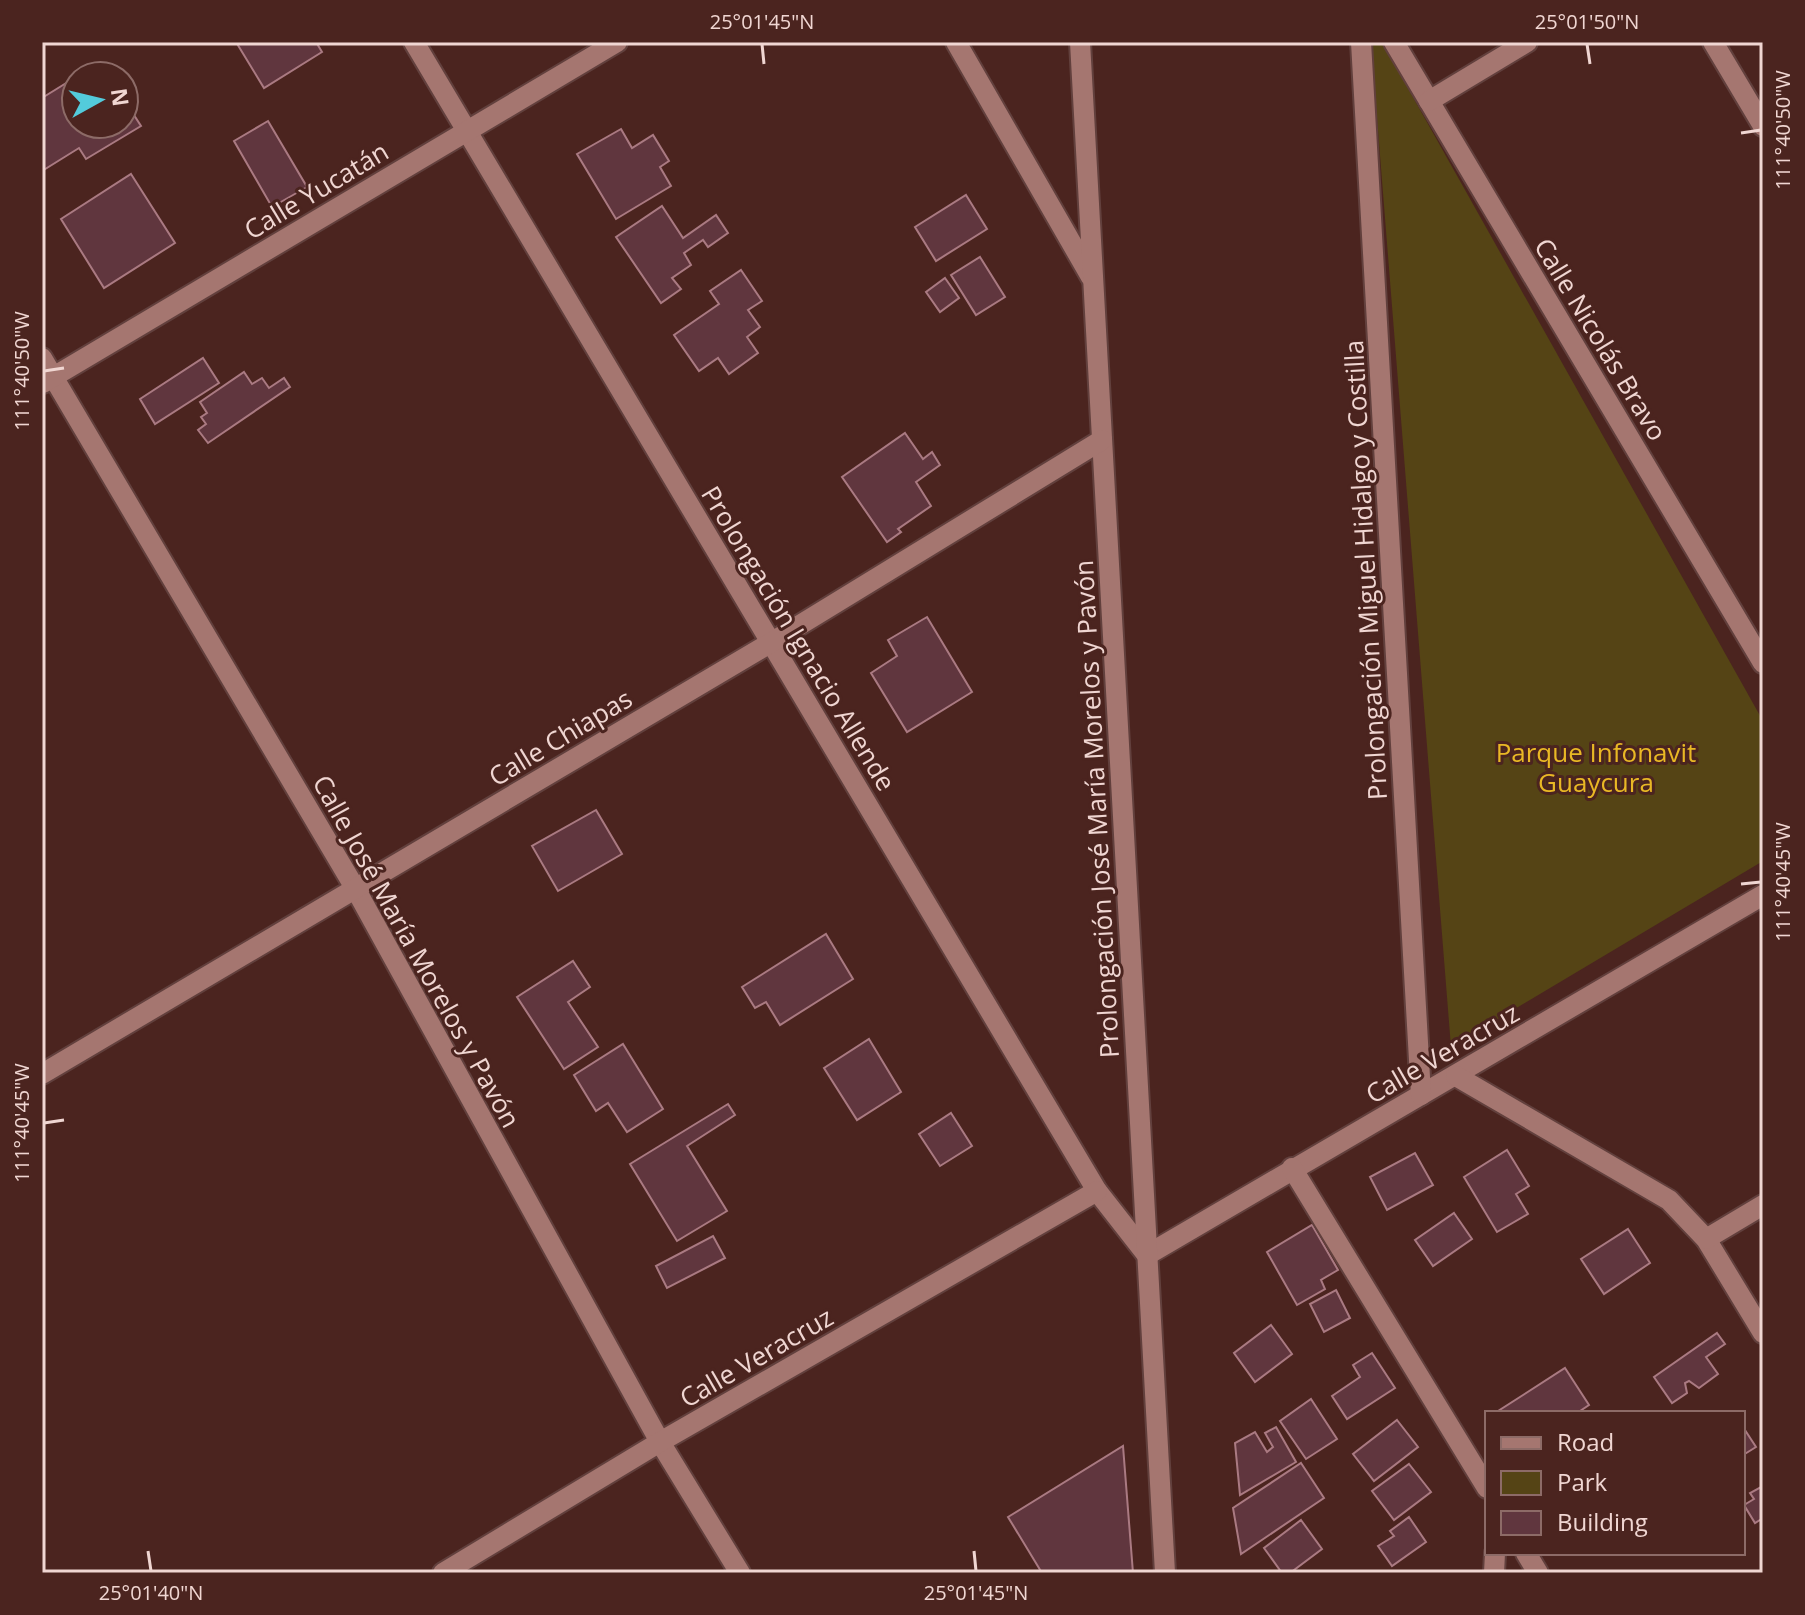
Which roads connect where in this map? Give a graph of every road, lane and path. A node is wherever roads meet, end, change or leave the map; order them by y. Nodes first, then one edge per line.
1 (414, 42) edge
2 (617, 42) edge
3 (956, 42) edge
4 (1080, 42) edge
5 (1361, 42) edge
6 (1394, 42) edge
7 (1527, 42) edge
8 (1713, 42) edge
9 (1429, 101) junction
10 (1763, 126) edge
11 (466, 132) junction
12 (1093, 280) junction
13 (42, 358) edge
14 (47, 380) edge
15 (1102, 440) junction
16 (772, 642) junction
17 (1763, 663) edge
18 (355, 888) junction
19 (1763, 895) edge
20 (42, 1074) edge
21 (1456, 1076) junction
22 (1421, 1095) junction
23 (1292, 1168) junction
24 (1097, 1191) junction
25 (1763, 1205) edge
26 (1706, 1239) junction
27 (1147, 1255) junction
28 (1763, 1333) edge
29 (660, 1442) junction
30 (1485, 1485) edge
31 (1527, 1555) edge
32 (443, 1573) edge
33 (740, 1573) edge
34 (1165, 1573) edge
35 (1538, 1573) edge

1 - 11 street, Prolongación Ignacio Allende
2 - 11 street, Calle Yucatán
3 - 12 street
4 - 12 street, Prolongación José María Morelos y Pavón
5 - 22 street, Prolongación Miguel Hidalgo y Costilla
6 - 9 street, Calle Nicolás Bravo
7 - 9 street
8 - 10 street
9 - 17 street, Calle Nicolás Bravo
11 - 14 street, Calle Yucatán
11 - 16 street, Prolongación Ignacio Allende
12 - 15 street, Prolongación José María Morelos y Pavón
13 - 14 street, Calle José María Morelos y Pavón
14 - 18 street, Calle José María Morelos y Pavón
15 - 16 street, Calle Chiapas
15 - 27 street, Prolongación José María Morelos y Pavón
16 - 18 street, Calle Chiapas
16 - 24 street, Prolongación Ignacio Allende
18 - 20 street, Calle Chiapas
18 - 29 street, Calle José María Morelos y Pavón
19 - 21 street, Calle Veracruz
21 - 22 street, Calle Veracruz
21 - 26 street
22 - 23 street, Calle Veracruz
23 - 27 street, Calle Veracruz
23 - 30 street
24 - 27 street, Prolongación Ignacio Allende
24 - 29 street, Calle Veracruz
25 - 26 street
26 - 28 street
27 - 34 street, Prolongación José María Morelos y Pavón
29 - 32 street, Calle Veracruz
29 - 33 street, Calle José María Morelos y Pavón
31 - 35 street

